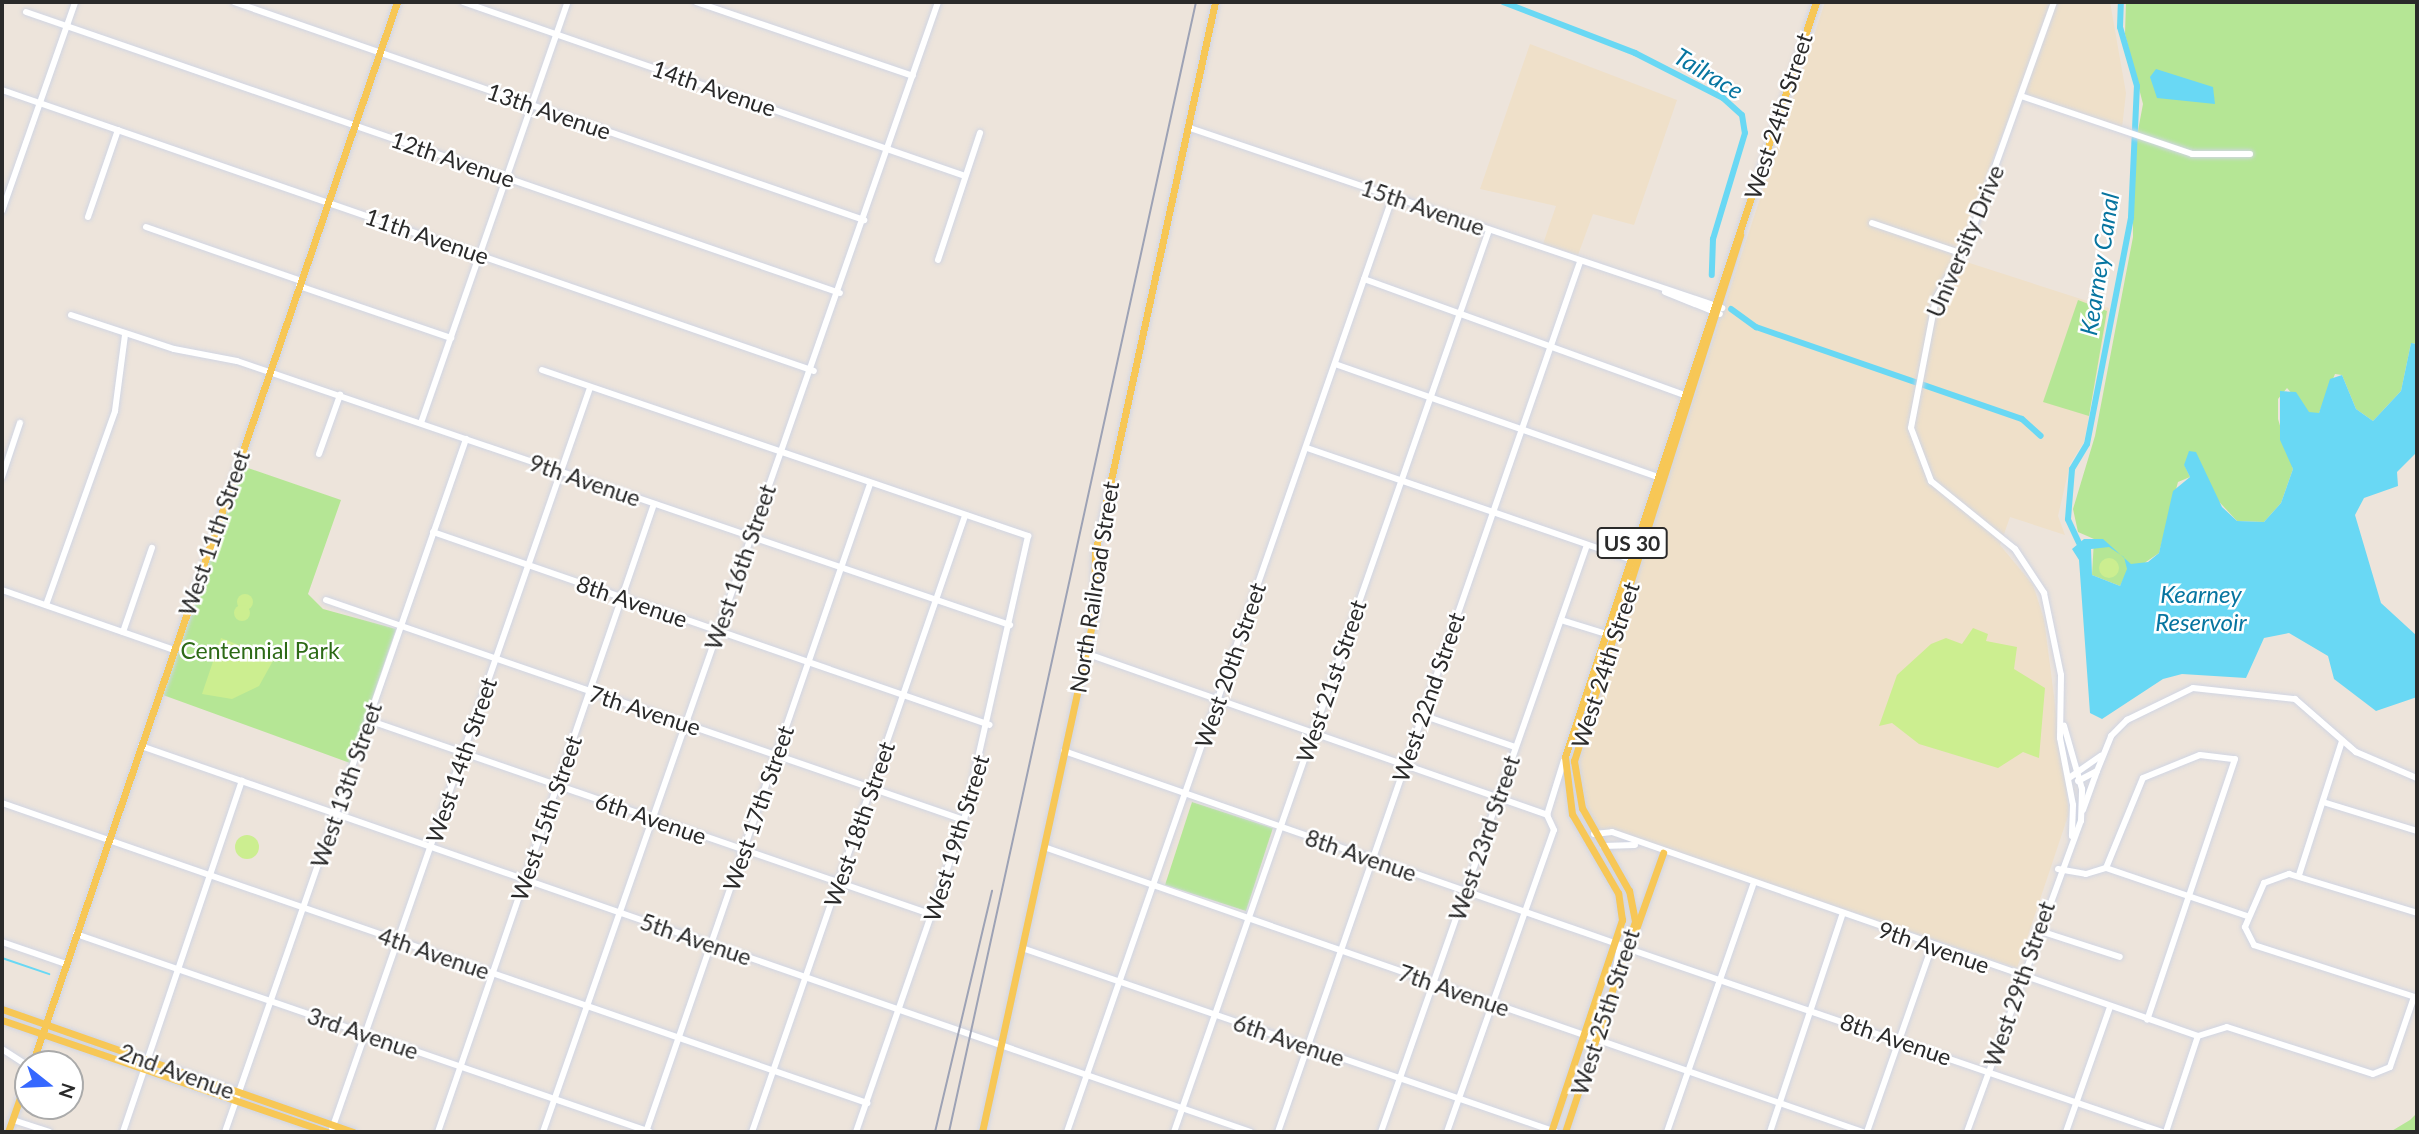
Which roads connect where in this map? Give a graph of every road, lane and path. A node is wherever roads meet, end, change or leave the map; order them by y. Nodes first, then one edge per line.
1 (75, 2) edge
2 (234, 2) edge
3 (397, 2) edge
4 (463, 2) edge
5 (568, 2) edge
6 (696, 2) edge
7 (935, 2) edge
8 (1215, 2) edge
9 (1816, 2) edge
10 (2054, 2) edge
11 (714, 5) edge
12 (26, 12) dead end
13 (67, 26) junction
14 (557, 34) junction
15 (380, 52) junction
16 (913, 76) junction
17 (2, 90) edge
18 (2021, 96) junction
19 (40, 103) junction
20 (532, 105) junction
21 (355, 125) junction
22 (1190, 128) junction
23 (118, 130) junction
24 (980, 133) dead end
25 (888, 149) junction
26 (2250, 154) dead end
27 (965, 176) junction
28 (507, 178) junction
29 (2, 180) edge
30 (11, 184) junction
31 (1393, 196) junction
32 (328, 202) junction
33 (2, 211) edge
34 (88, 217) dead end
35 (864, 220) junction
36 (1872, 223) dead end
37 (146, 227) dead end
38 (1489, 230) junction
39 (1741, 231) junction
40 (1959, 253) junction
41 (480, 255) junction
42 (937, 260) dead end
43 (1580, 262) junction
44 (1364, 279) junction
45 (300, 284) junction
46 (840, 293) junction
47 (1710, 307) junction
48 (1461, 311) junction
49 (1721, 311) junction
50 (71, 315) dead end
51 (125, 335) junction
52 (451, 338) junction
53 (1552, 345) junction
54 (1335, 364) junction
55 (542, 370) dead end
56 (814, 371) junction
57 (270, 372) junction
58 (590, 388) junction
59 (1683, 391) junction
60 (340, 394) junction
61 (1431, 397) junction
62 (1691, 400) junction
63 (20, 423) dead end
64 (421, 423) junction
65 (1523, 431) junction
66 (466, 439) junction
67 (1307, 448) junction
68 (780, 453) junction
69 (319, 454) dead end
70 (561, 471) junction
71 (1655, 475) junction
72 (2, 477) edge
73 (1665, 480) junction
74 (1401, 481) junction
75 (870, 484) junction
76 (654, 504) junction
77 (1493, 514) junction
78 (965, 516) junction
79 (433, 532) junction
80 (750, 538) junction
81 (1587, 545) junction
82 (152, 548) dead end
83 (1627, 559) junction
84 (1638, 562) junction
85 (528, 565) junction
86 (841, 569) junction
87 (2, 590) edge
88 (622, 597) junction
89 (326, 600) dead end
90 (936, 601) junction
91 (46, 606) junction
92 (1561, 620) junction
93 (1010, 625) junction
94 (401, 626) junction
95 (717, 631) junction
96 (123, 632) junction
97 (1603, 633) junction
98 (174, 650) junction
99 (1085, 653) junction
100 (496, 658) junction
101 (809, 662) junction
102 (590, 692) junction
103 (903, 695) junction
104 (1218, 699) junction
105 (1422, 715) junction
106 (368, 720) junction
107 (685, 723) junction
108 (990, 725) junction
109 (2063, 725) junction
110 (1314, 731) junction
111 (2342, 741) junction
112 (141, 746) junction
113 (1515, 747) junction
114 (1064, 751) junction
115 (463, 753) junction
116 (777, 754) junction
117 (2101, 756) junction
118 (1565, 757) junction
119 (1405, 763) junction
120 (2097, 771) junction
121 (2079, 778) junction
122 (2417, 778) edge
123 (242, 781) junction
124 (2069, 781) junction
125 (557, 785) junction
126 (871, 788) junction
127 (1185, 793) junction
128 (1498, 797) junction
129 (2323, 802) junction
130 (2, 803) edge
131 (2082, 812) junction
132 (336, 814) junction
133 (1547, 815) junction
134 (652, 818) junction
135 (964, 820) junction
136 (1281, 827) junction
137 (2417, 831) edge
138 (1594, 834) junction
139 (1584, 836) junction
140 (2072, 836) junction
141 (109, 840) junction
142 (1602, 846) junction
143 (1642, 846) junction
144 (430, 847) junction
145 (1044, 847) junction
146 (744, 850) junction
147 (1663, 853) junction
148 (1608, 855) joint
149 (1596, 856) joint
150 (1372, 859) junction
151 (2106, 868) junction
152 (2058, 869) junction
153 (210, 875) junction
154 (2299, 875) junction
155 (525, 880) junction
156 (838, 882) junction
157 (1153, 885) junction
158 (1753, 885) junction
159 (1465, 891) junction
160 (2189, 898) junction
161 (303, 908) junction
162 (619, 912) junction
163 (1525, 912) junction
164 (2417, 912) edge
165 (933, 915) junction
166 (1842, 915) junction
167 (2247, 916) junction
168 (1248, 918) junction
169 (2037, 930) junction
170 (76, 934) junction
171 (1632, 939) junction
172 (398, 940) junction
173 (2, 942) edge
174 (711, 944) junction
175 (1616, 944) junction
176 (1932, 946) junction
177 (1022, 947) junction
178 (1629, 949) junction
179 (1341, 950) junction
180 (2120, 957) dead end
181 (66, 964) junction
182 (178, 969) junction
183 (492, 973) junction
184 (806, 977) junction
185 (2021, 977) junction
186 (1720, 979) junction
187 (1120, 981) junction
188 (1433, 983) junction
189 (1616, 985) junction
190 (2416, 997) edge
191 (271, 1001) junction
192 (1492, 1003) junction
193 (587, 1006) junction
194 (2110, 1007) junction
195 (2, 1009) edge
196 (900, 1010) junction
197 (1810, 1011) junction
198 (1215, 1014) junction
199 (2, 1020) edge
200 (2147, 1020) junction
201 (46, 1024) junction
202 (42, 1034) junction
203 (365, 1034) junction
204 (1584, 1035) junction
205 (2198, 1036) junction
206 (679, 1038) junction
207 (1597, 1040) junction
208 (1899, 1040) junction
209 (1001, 1045) junction
210 (1308, 1046) junction
211 (36, 1050) edge
212 (147, 1060) junction
213 (460, 1067) junction
214 (144, 1069) junction
215 (774, 1071) junction
216 (1989, 1071) junction
217 (1689, 1073) junction
218 (1087, 1075) junction
219 (1400, 1078) junction
220 (237, 1097) junction
221 (554, 1099) junction
222 (1459, 1099) junction
223 (2076, 1102) junction
224 (867, 1103) junction
225 (1779, 1105) junction
226 (1182, 1108) junction
227 (14, 1117) edge
228 (13, 1120) junction
229 (330, 1130) edge
230 (8, 1132) edge
231 (49, 1132) edge
232 (123, 1132) edge
233 (225, 1132) edge
234 (353, 1132) edge
235 (438, 1132) edge
236 (542, 1132) edge
237 (648, 1132) edge
238 (752, 1132) edge
239 (856, 1132) edge
240 (982, 1132) edge
241 (1067, 1132) edge
242 (1174, 1132) edge
243 (1251, 1132) edge
244 (1278, 1132) edge
245 (1381, 1132) edge
246 (1447, 1132) edge
247 (1553, 1132) edge
248 (1565, 1132) edge
249 (1667, 1132) edge
250 (1770, 1132) edge
251 (1865, 1132) edge
252 (1967, 1132) edge
253 (2066, 1132) edge
254 (2164, 1132) edge

1 - 13 street
2 - 15 street, 13th Avenue
3 - 15 main road, West 11th Street
4 - 14 street, 14th Avenue
5 - 14 street
6 - 11 street
7 - 16 street, West 16th Street
8 - 22 main road, North Railroad Street
9 - 39 main road, West 24th Street / US 30
10 - 18 street, University Drive
11 - 16 street
12 - 13 street, 12th Avenue
13 - 19 street
13 - 21 street, 12th Avenue
14 - 20 street
14 - 25 street, 14th Avenue
15 - 20 street, 13th Avenue
15 - 21 main road, West 11th Street
16 - 25 street, West 16th Street
17 - 19 street, 11th Avenue
18 - 26 street
18 - 40 street, University Drive
19 - 23 street, 11th Avenue
19 - 30 street
20 - 28 street
20 - 35 street, 13th Avenue
21 - 28 street, 12th Avenue
21 - 32 main road, West 11th Street
22 - 31 street, 15th Avenue
22 - 99 main road, North Railroad Street
23 - 32 street, 11th Avenue
23 - 34 street
24 - 27 street
25 - 27 street, 14th Avenue
25 - 35 street, West 16th Street
27 - 42 street
28 - 41 street
28 - 46 street, 12th Avenue
29 - 30 street
30 - 33 street
31 - 38 street, 15th Avenue
31 - 44 street, West 20th Street
32 - 41 street, 11th Avenue
32 - 45 main road, West 11th Street
35 - 46 street, West 16th Street
36 - 40 street
37 - 45 street
38 - 43 street, 15th Avenue
38 - 48 street, West 21st Street
39 - 47 main road, West 24th Street / US 30
39 - 49 main road, West 24th Street / US 30
40 - 109 street, University Drive
41 - 52 street
41 - 56 street, 11th Avenue
43 - 47 street, 15th Avenue
43 - 53 street, West 22nd Street
44 - 48 street
44 - 54 street, West 20th Street
45 - 52 street
45 - 57 main road, West 11th Street
46 - 56 street, West 16th Street
47 - 49 street, 15th Avenue
47 - 59 main road, West 24th Street / US 30
48 - 53 street
48 - 61 street, West 21st Street
49 - 62 main road, West 24th Street / US 30
50 - 51 street, 9th Avenue
51 - 57 street, 9th Avenue
51 - 91 street
52 - 64 street
53 - 59 street
53 - 65 street, West 22nd Street
54 - 61 street
54 - 67 street, West 20th Street
55 - 58 street
56 - 68 street, West 16th Street
57 - 60 street, 9th Avenue
57 - 98 main road, West 11th Street
58 - 68 street
58 - 70 street, West 14th Street
59 - 62 street
59 - 71 main road, West 24th Street / US 30
60 - 64 street, 9th Avenue
60 - 69 street
61 - 65 street
61 - 74 street, West 21st Street
62 - 73 main road, West 24th Street / US 30
63 - 72 street
64 - 66 street, 9th Avenue
65 - 71 street
65 - 77 street, West 22nd Street
66 - 70 street, 9th Avenue
66 - 79 street, West 13th Street
67 - 74 street
67 - 104 street, West 20th Street
68 - 75 street
68 - 80 street, West 16th Street
70 - 76 street, 9th Avenue
70 - 85 street, West 14th Street
71 - 73 street
71 - 83 main road, West 24th Street / US 30
73 - 84 main road, West 24th Street / US 30
74 - 77 street
74 - 110 street, West 21st Street
75 - 78 street
75 - 86 street, West 17th Street
76 - 80 street, 9th Avenue
76 - 88 street, West 15th Street
77 - 81 street
77 - 105 street, West 22nd Street
78 - 90 street, West 18th Street
78 - 93 street, West 19th Street
79 - 85 street, 8th Avenue
79 - 94 street, West 13th Street
80 - 86 street, 9th Avenue
80 - 95 street, West 16th Street
81 - 83 street
81 - 92 street, West 23rd Street
82 - 96 street
83 - 84 street
83 - 97 main road, West 24th Street / US 30
84 - 138 main road, West 24th Street / US 30
85 - 88 street, 8th Avenue
85 - 100 street, West 14th Street
86 - 90 street, 9th Avenue
86 - 101 street, West 17th Street
87 - 91 street
88 - 95 street, 8th Avenue
88 - 102 street, West 15th Street
89 - 94 street, 7th Avenue
90 - 93 street, 9th Avenue
90 - 103 street, West 18th Street
91 - 96 street
92 - 97 street
92 - 113 street, West 23rd Street
93 - 108 street, West 19th Street
94 - 100 street, 7th Avenue
94 - 106 street, West 13th Street
95 - 101 street, 8th Avenue
95 - 107 street, West 16th Street
96 - 98 street
97 - 118 main road, West 24th Street / US 30
98 - 112 main road, West 11th Street
99 - 104 street
99 - 114 main road, North Railroad Street
100 - 102 street, 7th Avenue
100 - 115 street, West 14th Street
101 - 103 street, 8th Avenue
101 - 116 street, West 17th Street
102 - 107 street, 7th Avenue
102 - 125 street, West 15th Street
103 - 108 street, 8th Avenue
103 - 126 street, West 18th Street
104 - 110 street
104 - 127 street, West 20th Street
105 - 113 street
105 - 119 street, West 22nd Street
106 - 115 street, 6th Avenue
106 - 132 street, West 13th Street
107 - 116 street, 7th Avenue
107 - 134 street, West 16th Street
108 - 135 street, West 19th Street
109 - 121 street, University Drive
109 - 124 street, University Drive
110 - 119 street
110 - 136 street, West 21st Street
111 - 117 street
111 - 122 street
111 - 129 street
112 - 123 street, 5th Avenue
112 - 141 main road, West 11th Street
113 - 128 street, West 23rd Street
114 - 127 street, 8th Avenue
114 - 145 main road, North Railroad Street
115 - 125 street, 6th Avenue
115 - 144 street, West 14th Street
116 - 126 street, 7th Avenue
116 - 146 street, West 17th Street
117 - 120 street
117 - 121 street
118 - 133 street, West 24th Street
118 - 139 main road, West 24th Street / US 30
119 - 128 street
119 - 150 street, West 22nd Street
120 - 121 street
120 - 131 street
121 - 124 street
121 - 131 street, West 29th Street
123 - 132 street, 5th Avenue
123 - 153 street
124 - 140 street, West 29th Street
125 - 134 street, 6th Avenue
125 - 155 street, West 15th Street
126 - 135 street, 7th Avenue
126 - 156 street, West 18th Street
127 - 136 street, 8th Avenue
127 - 157 street, West 20th Street
128 - 133 street
128 - 159 street, West 23rd Street
129 - 137 street
129 - 154 street
130 - 141 street, 4th Avenue
131 - 140 street, West 29th Street
132 - 144 street, 5th Avenue
132 - 161 street, West 13th Street
133 - 163 street, West 24th Street
134 - 146 street, 6th Avenue
134 - 162 street, West 16th Street
135 - 165 street, West 19th Street
136 - 150 street, 8th Avenue
136 - 168 street, West 21st Street
138 - 142 main road, West 24th Street / US 30
138 - 143 street, 9th Avenue
139 - 142 main road
139 - 149 main road, West 24th Street / US 30
140 - 152 street, West 29th Street
141 - 153 street, 4th Avenue
141 - 170 main road, West 11th Street
142 - 143 street, 9th Avenue
142 - 148 main road, West 24th Street / US 30
143 - 147 street, 9th Avenue
144 - 155 street, 5th Avenue
144 - 172 street, West 14th Street
145 - 157 street, 7th Avenue
145 - 177 main road, North Railroad Street
146 - 156 street, 6th Avenue
146 - 174 street, West 17th Street
147 - 158 street, 9th Avenue
147 - 171 main road
148 - 171 main road, West 25th Street / US 30
149 - 175 main road, West 25th Street / US 30
150 - 159 street, 8th Avenue
150 - 179 street, West 22nd Street
151 - 152 street
151 - 160 street
151 - 160 street
152 - 169 street, West 29th Street
153 - 161 street, 4th Avenue
153 - 182 street
154 - 164 street
154 - 167 street
155 - 162 street, 5th Avenue
155 - 183 street, West 15th Street
156 - 165 street, 6th Avenue
156 - 184 street, West 18th Street
157 - 168 street, 7th Avenue
157 - 187 street, West 20th Street
158 - 166 street, 9th Avenue
158 - 186 street
159 - 163 street, 8th Avenue
159 - 188 street, West 23rd Street
160 - 167 street
160 - 200 street
161 - 172 street, 4th Avenue
161 - 191 street, West 13th Street
162 - 174 street, 5th Avenue
162 - 193 street, West 16th Street
163 - 175 street, 8th Avenue
163 - 192 street, West 24th Street
165 - 196 street, West 19th Street
166 - 176 street, 9th Avenue
166 - 197 street
167 - 190 street
168 - 179 street, 7th Avenue
168 - 198 street, West 21st Street
169 - 180 street
169 - 185 street, West 29th Street
170 - 181 main road, West 11th Street
170 - 182 street, 3rd Avenue
171 - 178 main road, West 25th Street / US 30
172 - 183 street, 4th Avenue
172 - 203 street, West 14th Street
173 - 181 street
174 - 184 street, 5th Avenue
174 - 206 street, West 17th Street
175 - 189 street
175 - 204 main road, West 25th Street / US 30
176 - 185 street, 9th Avenue
176 - 208 street
177 - 187 street, 6th Avenue
177 - 209 main road, North Railroad Street
178 - 186 street, 8th Avenue
178 - 189 main road, West 25th Street / US 30
179 - 188 street, 7th Avenue
179 - 210 street, West 22nd Street
181 - 201 main road, West 11th Street
182 - 191 street, 3rd Avenue
182 - 212 street
183 - 193 street, 4th Avenue
183 - 213 street, West 15th Street
184 - 196 street, 5th Avenue
184 - 215 street, West 18th Street
185 - 194 street, 9th Avenue
185 - 216 street, West 29th Street
186 - 197 street, 8th Avenue
186 - 217 street
187 - 198 street, 6th Avenue
187 - 218 street, West 20th Street
188 - 192 street, 7th Avenue
188 - 219 street, West 23rd Street
189 - 207 main road, West 25th Street / US 30
190 - 205 street
191 - 203 street, 3rd Avenue
191 - 220 street, West 13th Street
192 - 204 street, 7th Avenue
192 - 222 street, West 24th Street
193 - 206 street, 4th Avenue
193 - 221 street, West 16th Street
194 - 200 street, 9th Avenue
194 - 223 street
195 - 201 main road, 2nd Avenue
196 - 209 street, 5th Avenue
196 - 224 street, West 19th Street
197 - 208 street, 8th Avenue
197 - 225 street
198 - 210 street, 6th Avenue
198 - 226 street, West 21st Street
199 - 202 main road, 2nd Avenue
200 - 205 street, 9th Avenue
201 - 202 main road, West 11th Street
201 - 212 main road, 2nd Avenue
202 - 211 main road, West 11th Street
202 - 214 main road, 2nd Avenue
203 - 213 street, 3rd Avenue
203 - 229 street, West 14th Street
204 - 207 street, 7th Avenue
204 - 247 main road, West 25th Street / US 30
205 - 254 street
206 - 215 street, 4th Avenue
206 - 237 street, West 17th Street
207 - 217 street, 7th Avenue
207 - 248 main road, West 25th Street / US 30
208 - 216 street, 8th Avenue
208 - 251 street
209 - 218 street, 5th Avenue
209 - 240 main road, North Railroad Street
210 - 219 street, 6th Avenue
210 - 244 street, West 22nd Street
212 - 214 street
212 - 220 main road, 2nd Avenue
213 - 221 street, 3rd Avenue
213 - 235 street, West 15th Street
214 - 220 main road, 2nd Avenue
214 - 232 street
215 - 224 street, 4th Avenue
215 - 238 street, West 18th Street
216 - 223 street, 8th Avenue
216 - 252 street, West 29th Street
217 - 225 street, 7th Avenue
217 - 249 street
218 - 226 street, 5th Avenue
218 - 241 street, West 20th Street
219 - 222 street, 6th Avenue
219 - 245 street, West 23rd Street
220 - 229 main road, 2nd Avenue
220 - 233 street, West 13th Street
221 - 236 street, West 16th Street
221 - 237 street, 3rd Avenue
222 - 246 street, West 24th Street
222 - 247 street, 6th Avenue
223 - 253 street
223 - 254 street, 8th Avenue
224 - 239 street, West 19th Street
225 - 250 street
225 - 251 street, 7th Avenue
226 - 242 street, West 21st Street
226 - 243 street, 5th Avenue
227 - 228 main road
228 - 230 main road
228 - 231 street
229 - 234 main road, 2nd Avenue

